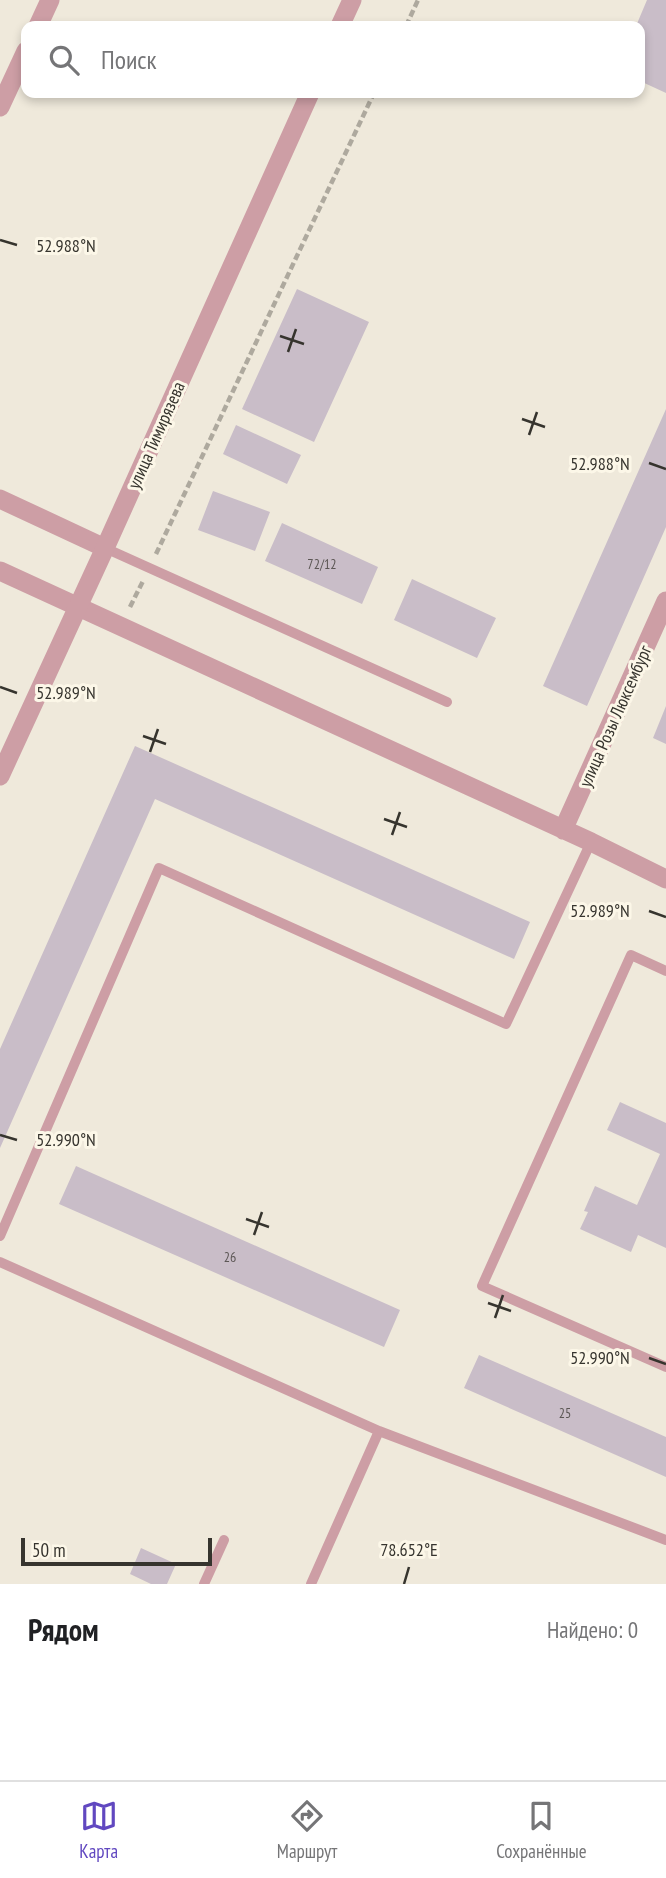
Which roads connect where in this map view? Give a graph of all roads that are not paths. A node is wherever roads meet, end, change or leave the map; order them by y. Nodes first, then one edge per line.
1 (50, 0) edge
2 (352, 0) edge
3 (40, 21) edge
4 (342, 21) edge
5 (21, 62) edge
6 (308, 98) edge
7 (0, 107) edge
8 (0, 499) edge
9 (105, 548) junction
10 (0, 571) edge
11 (666, 601) edge
12 (78, 607) junction
13 (447, 702) dead end
14 (0, 776) edge
15 (563, 830) junction
16 (591, 842) junction
17 (666, 879) edge
18 (666, 971) edge
19 (0, 1236) edge
20 (0, 1262) edge
21 (666, 1367) edge
22 (379, 1431) junction
23 (223, 1540) dead end
24 (666, 1541) edge
25 (204, 1584) edge
26 (311, 1584) edge

1 - 3 street
2 - 4 street
5 - 7 street
6 - 9 street, улица Тимирязева
8 - 9 street
9 - 12 street, улица Тимирязева
9 - 13 lane
10 - 12 street
11 - 15 street, улица Розы Люксембург
12 - 14 street, улица Тимирязева
12 - 15 street
15 - 16 street
16 - 17 street
16 - 19 lane
18 - 21 lane
20 - 22 lane
22 - 24 lane
22 - 26 lane
23 - 25 lane

